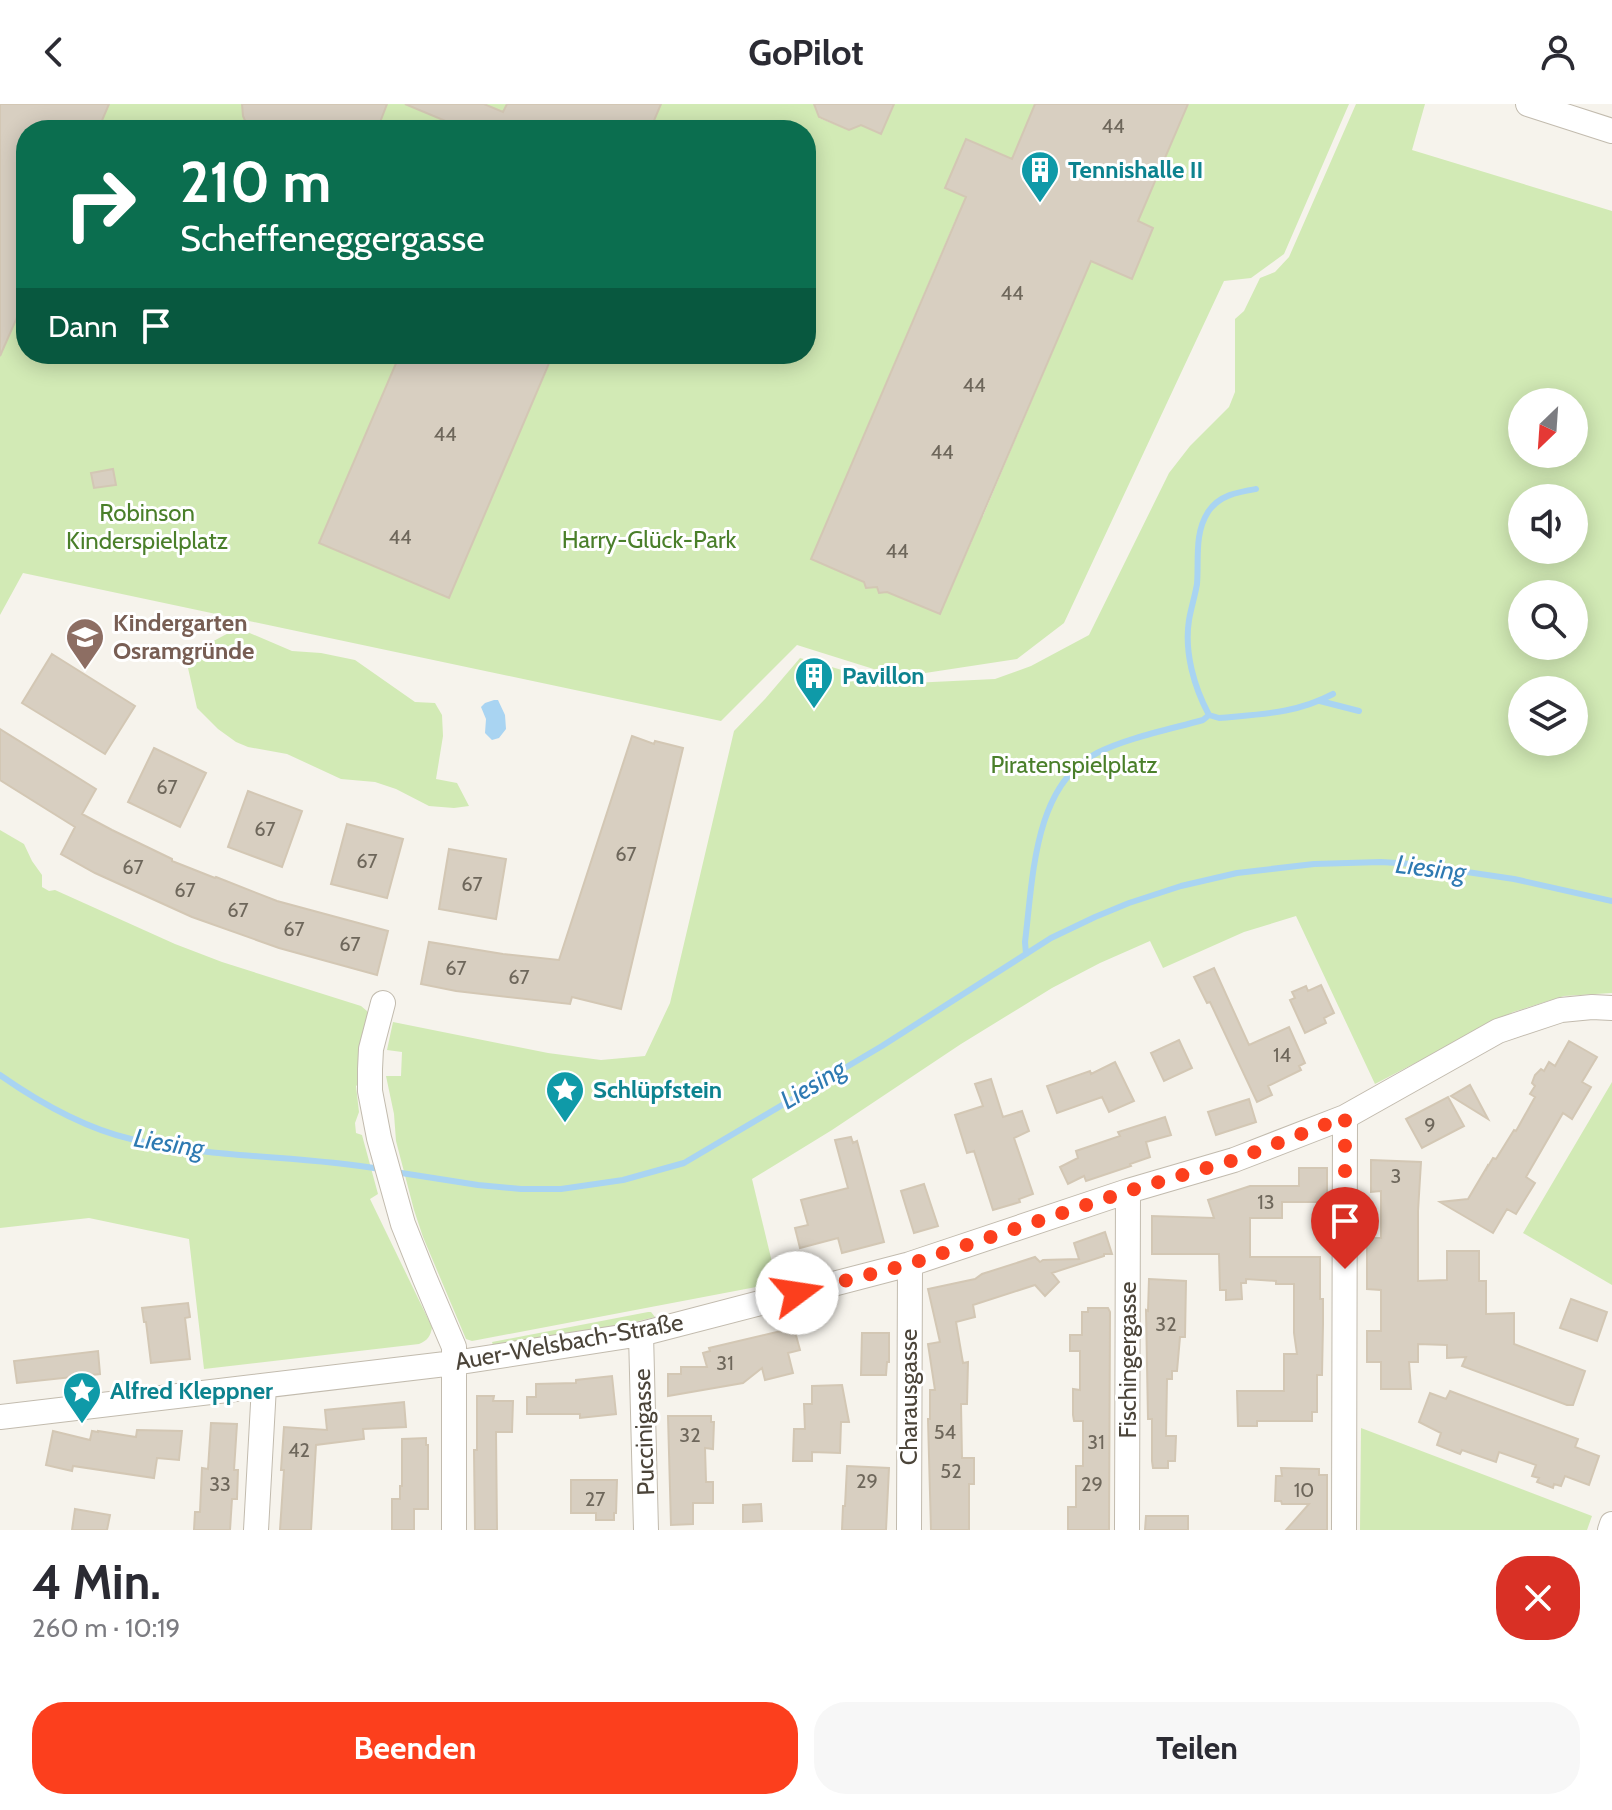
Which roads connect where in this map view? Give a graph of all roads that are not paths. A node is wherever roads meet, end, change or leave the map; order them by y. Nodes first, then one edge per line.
1 (1528, 104) edge
2 (1612, 131) edge
3 (383, 1003) dead end
4 (1612, 1008) edge
5 (1345, 1117) junction
6 (1128, 1191) junction
7 (910, 1264) junction
8 (641, 1334) junction
9 (454, 1363) junction
10 (264, 1386) junction
11 (0, 1417) edge
12 (1612, 1524) edge
13 (256, 1530) edge
14 (454, 1530) edge
15 (646, 1530) edge
16 (909, 1530) edge
17 (1127, 1530) edge
18 (1344, 1530) edge
19 (1610, 1530) edge

1 - 2 street
3 - 9 street
4 - 5 street, Auer-Welsbach-Straße
5 - 6 street, Auer-Welsbach-Straße
5 - 18 street
6 - 7 street, Auer-Welsbach-Straße
6 - 17 street, Fischingergasse
7 - 8 street, Auer-Welsbach-Straße
7 - 16 street, Charausgasse
8 - 9 street, Auer-Welsbach-Straße
8 - 15 street, Puccinigasse
9 - 10 street, Auer-Welsbach-Straße
9 - 14 street
10 - 11 street, Auer-Welsbach-Straße
10 - 13 street
12 - 19 street

